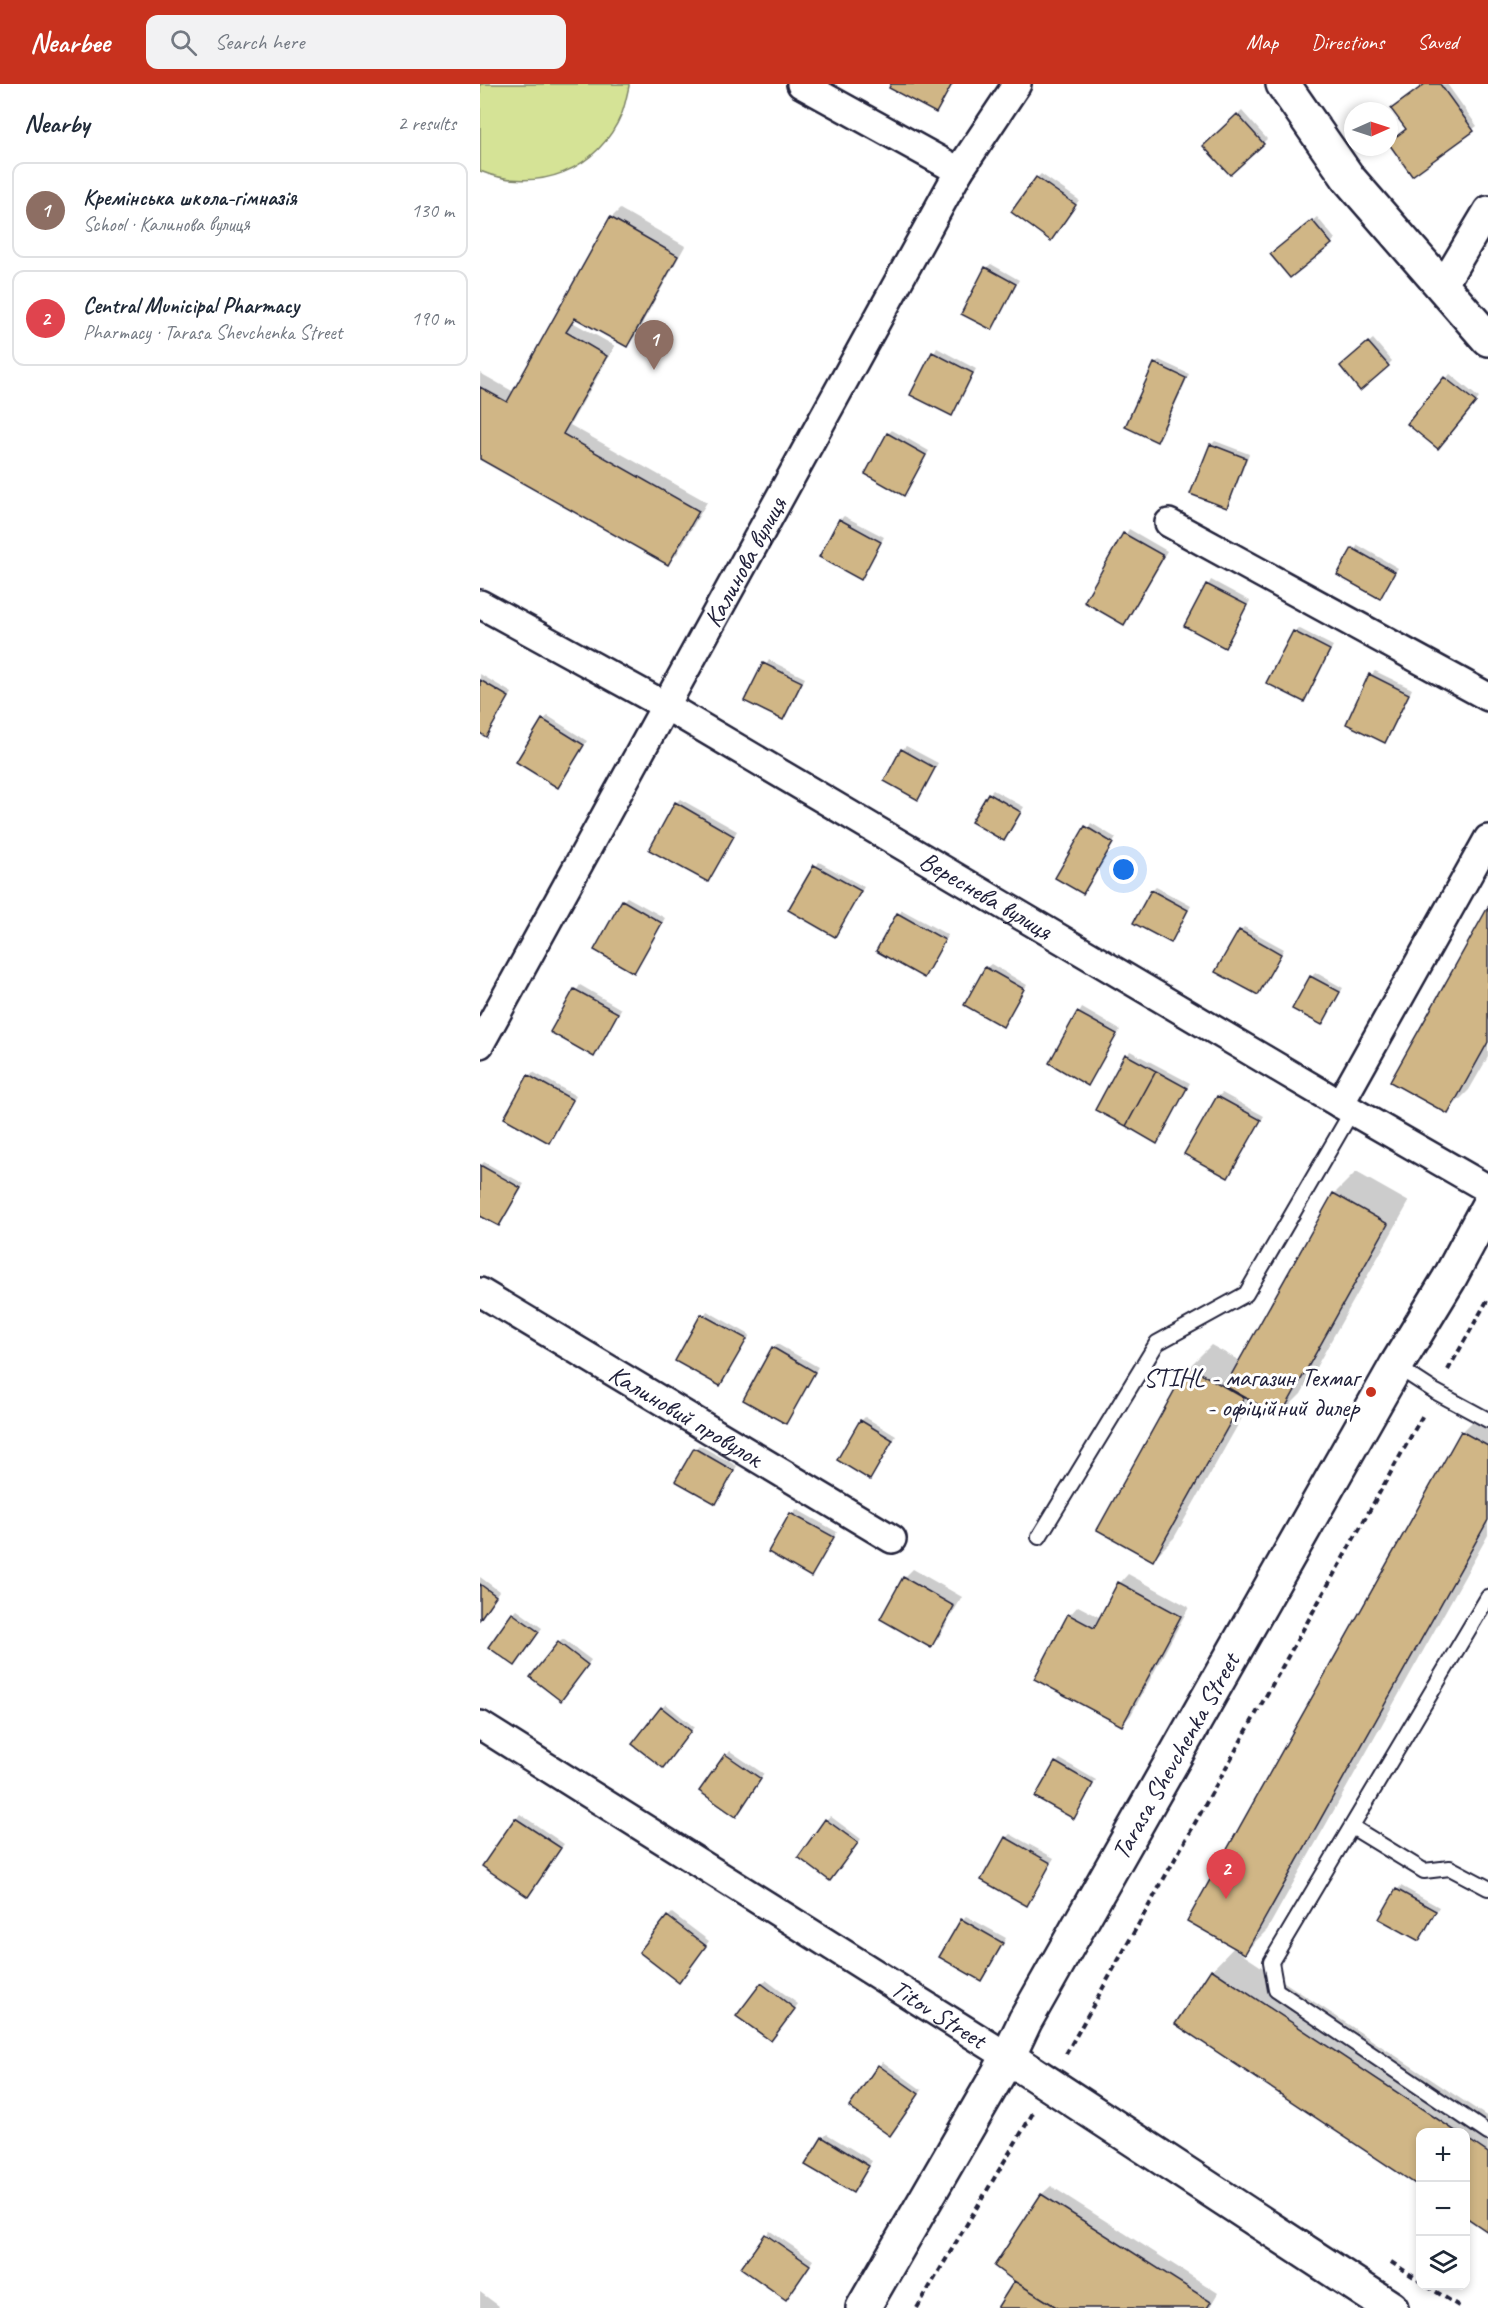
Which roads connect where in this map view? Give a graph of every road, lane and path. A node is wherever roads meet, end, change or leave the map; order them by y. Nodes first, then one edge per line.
1 (801, 84) edge
2 (1017, 84) edge
3 (1283, 84) edge
4 (959, 171) junction
5 (1488, 210) edge
6 (1442, 287) junction
7 (1488, 339) edge
8 (1169, 523) dead end
9 (480, 604) edge
10 (1488, 697) edge
11 (666, 706) junction
12 (1488, 839) edge
13 (480, 1044) edge
14 (1346, 1108) junction
15 (1488, 1189) edge
16 (1488, 1206) edge
17 (480, 1292) edge
18 (1488, 1299) edge
19 (1396, 1366) junction
20 (1436, 1392) junction
21 (1488, 1420) edge
22 (1039, 1538) dead end
23 (892, 1539) dead end
24 (1488, 1597) edge
25 (480, 1725) edge
26 (1352, 1827) junction
27 (1488, 1888) edge
28 (1008, 2057) junction
29 (1050, 2084) junction
30 (1488, 2133) edge
31 (1433, 2290) edge
32 (863, 2308) edge
33 (917, 2308) edge
34 (1391, 2308) edge
35 (1462, 2308) edge

1 - 4 street
2 - 4 street, Калинова вулиця
3 - 6 street
4 - 11 street, Калинова вулиця
5 - 6 street
6 - 7 street
8 - 10 street
9 - 11 street, Вереснева вулиця
11 - 13 street, Калинова вулиця
11 - 14 street, Вереснева вулиця
12 - 14 street
14 - 15 street, Вереснева вулиця
14 - 22 lane
16 - 19 street, Tarasa Shevchenka Street
17 - 23 street, Калиновий провулок
18 - 20 path
19 - 20 lane
19 - 28 street, Tarasa Shevchenka Street
20 - 21 lane
20 - 29 path
24 - 26 lane
25 - 28 street, Titov Street
26 - 27 lane
26 - 30 lane
28 - 29 street, Titov Street
28 - 32 street, Tarasa Shevchenka Street
29 - 33 path
29 - 34 street, Titov Street
31 - 35 path

